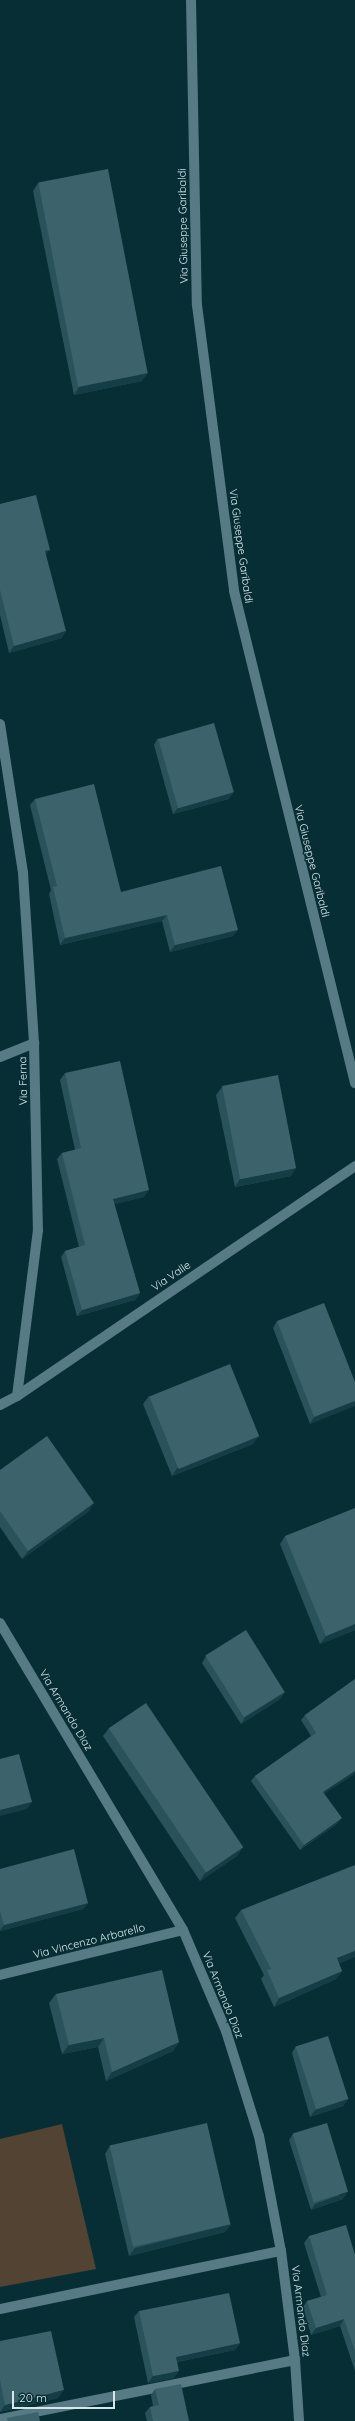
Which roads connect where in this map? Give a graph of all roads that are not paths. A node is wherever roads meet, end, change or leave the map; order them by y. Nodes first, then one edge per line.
1 (191, 0) edge
2 (0, 724) edge
3 (4, 768) edge
4 (34, 1043) junction
5 (0, 1057) edge
6 (355, 1083) edge
7 (355, 1166) edge
8 (17, 1396) junction
9 (0, 1405) edge
10 (0, 1623) edge
11 (183, 1930) junction
12 (0, 1975) edge
13 (281, 2251) junction
14 (0, 2309) edge
15 (295, 2360) junction
16 (0, 2419) edge
17 (299, 2421) edge

1 - 6 street, Via Giuseppe Garibaldi
2 - 3 street, Via Ferna
3 - 4 street, Via Ferna
4 - 5 street
4 - 8 street, Via Ferna
7 - 8 street, Via Valle
8 - 9 street, Via Valle
10 - 11 street, Via Armando Diaz
11 - 12 street, Via Vincenzo Arbarello
11 - 13 street, Via Armando Diaz
13 - 14 street
13 - 15 street, Via Armando Diaz
15 - 16 street
15 - 17 street, Via Armando Diaz

